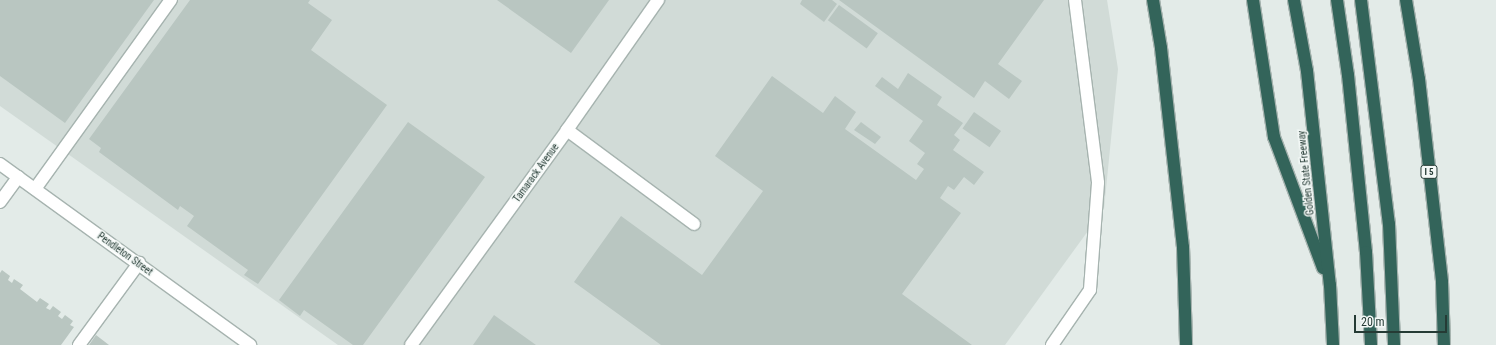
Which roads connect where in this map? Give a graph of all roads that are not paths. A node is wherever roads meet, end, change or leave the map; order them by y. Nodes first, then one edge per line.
1 (171, 0) edge
2 (658, 0) edge
3 (1075, 0) edge
4 (1153, 0) edge
5 (1253, 0) edge
6 (1294, 0) edge
7 (1337, 0) edge
8 (1361, 0) edge
9 (1406, 0) edge
10 (567, 130) junction
11 (0, 164) edge
12 (18, 177) junction
13 (35, 189) junction
14 (0, 202) edge
15 (694, 224) dead end
16 (139, 263) junction
17 (1330, 285) junction
18 (78, 345) edge
19 (250, 345) edge
20 (411, 345) edge
21 (1052, 345) edge
22 (1186, 345) edge
23 (1333, 345) edge
24 (1371, 345) edge
25 (1394, 345) edge
26 (1444, 345) edge

1 - 13 street
2 - 10 street, Tamarack Avenue
3 - 21 street
4 - 22 highway
5 - 17 highway
6 - 17 highway, Golden State Freeway
7 - 24 highway
8 - 25 highway
9 - 26 highway, I 5
10 - 15 street
10 - 20 street, Tamarack Avenue
11 - 12 street, Pendleton Street
12 - 13 street, Pendleton Street
12 - 14 street
13 - 16 street, Pendleton Street
16 - 18 street
16 - 19 street, Pendleton Street
17 - 23 highway, Golden State Freeway

